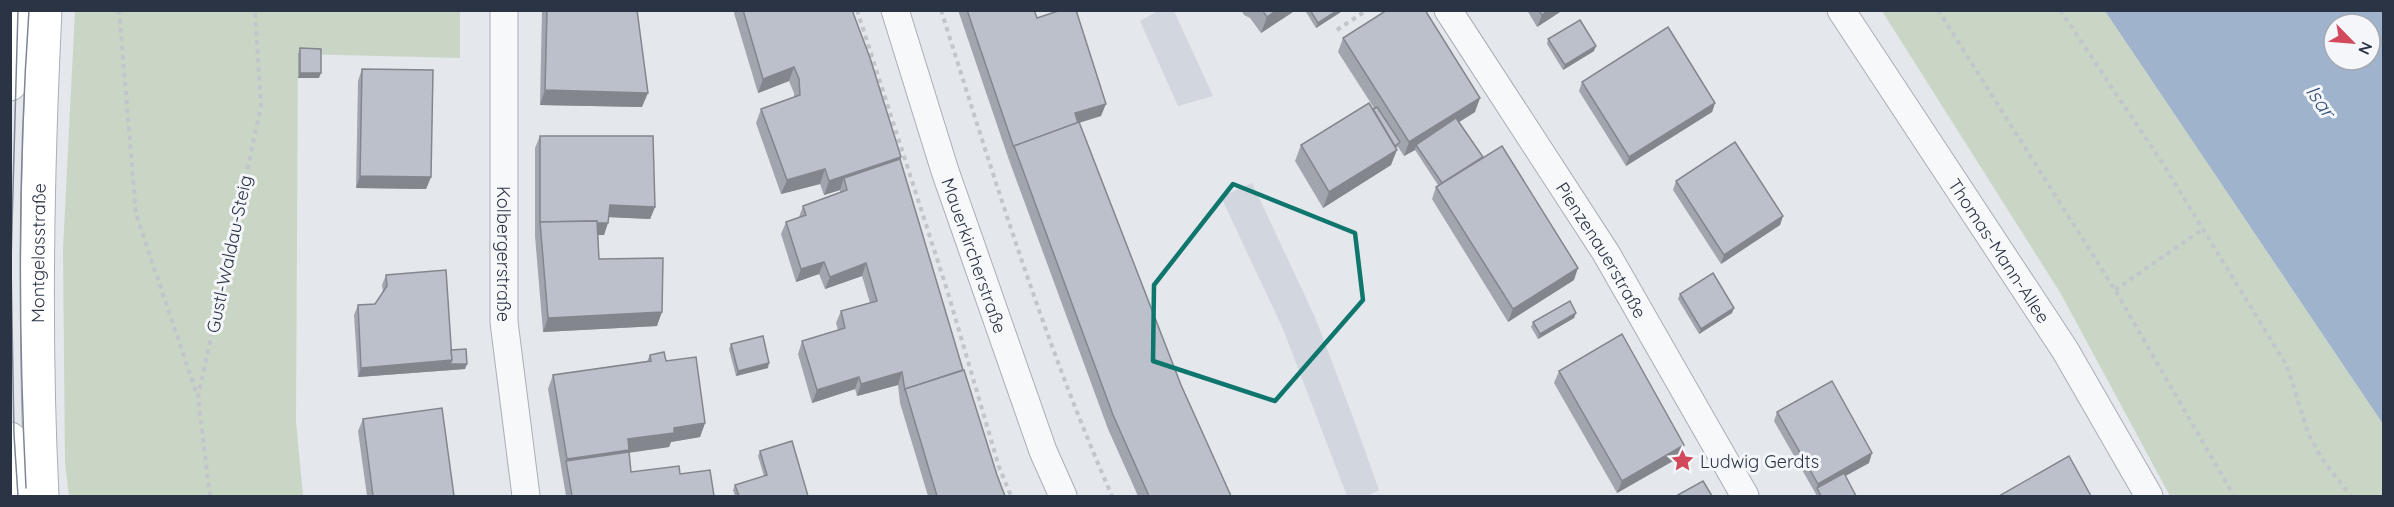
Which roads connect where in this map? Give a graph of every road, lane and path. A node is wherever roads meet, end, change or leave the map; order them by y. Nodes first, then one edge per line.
1 (14, 10) edge
2 (45, 10) edge
3 (119, 10) edge
4 (255, 10) edge
5 (504, 10) edge
6 (857, 10) edge
7 (895, 10) edge
8 (941, 10) edge
9 (1367, 10) edge
10 (1448, 10) edge
11 (1841, 10) edge
12 (1938, 10) edge
13 (2060, 10) edge
14 (1337, 30) dead end
15 (10, 84) edge
16 (2203, 229) junction
17 (2115, 290) junction
18 (198, 397) junction
19 (10, 439) edge
20 (13, 496) edge
21 (42, 496) edge
22 (210, 496) edge
23 (526, 496) edge
24 (1011, 496) edge
25 (1063, 496) edge
26 (1112, 496) edge
27 (1745, 496) edge
28 (2149, 496) edge
29 (2234, 496) edge
30 (2351, 496) edge

1 - 15 main road
2 - 21 main road, Montgelasstraße
3 - 18 path
4 - 18 path, Gustl-Waldau-Steig
5 - 23 street, Kolbergerstraße
6 - 24 path
7 - 25 street, Mauerkircherstraße
8 - 26 path
9 - 14 path
10 - 27 street, Pienzenauerstraße
11 - 28 street, Thomas-Mann-Allee
12 - 17 path
13 - 16 path
16 - 17 path
16 - 30 path
17 - 29 path
18 - 22 path, Gustl-Waldau-Steig
19 - 20 main road

